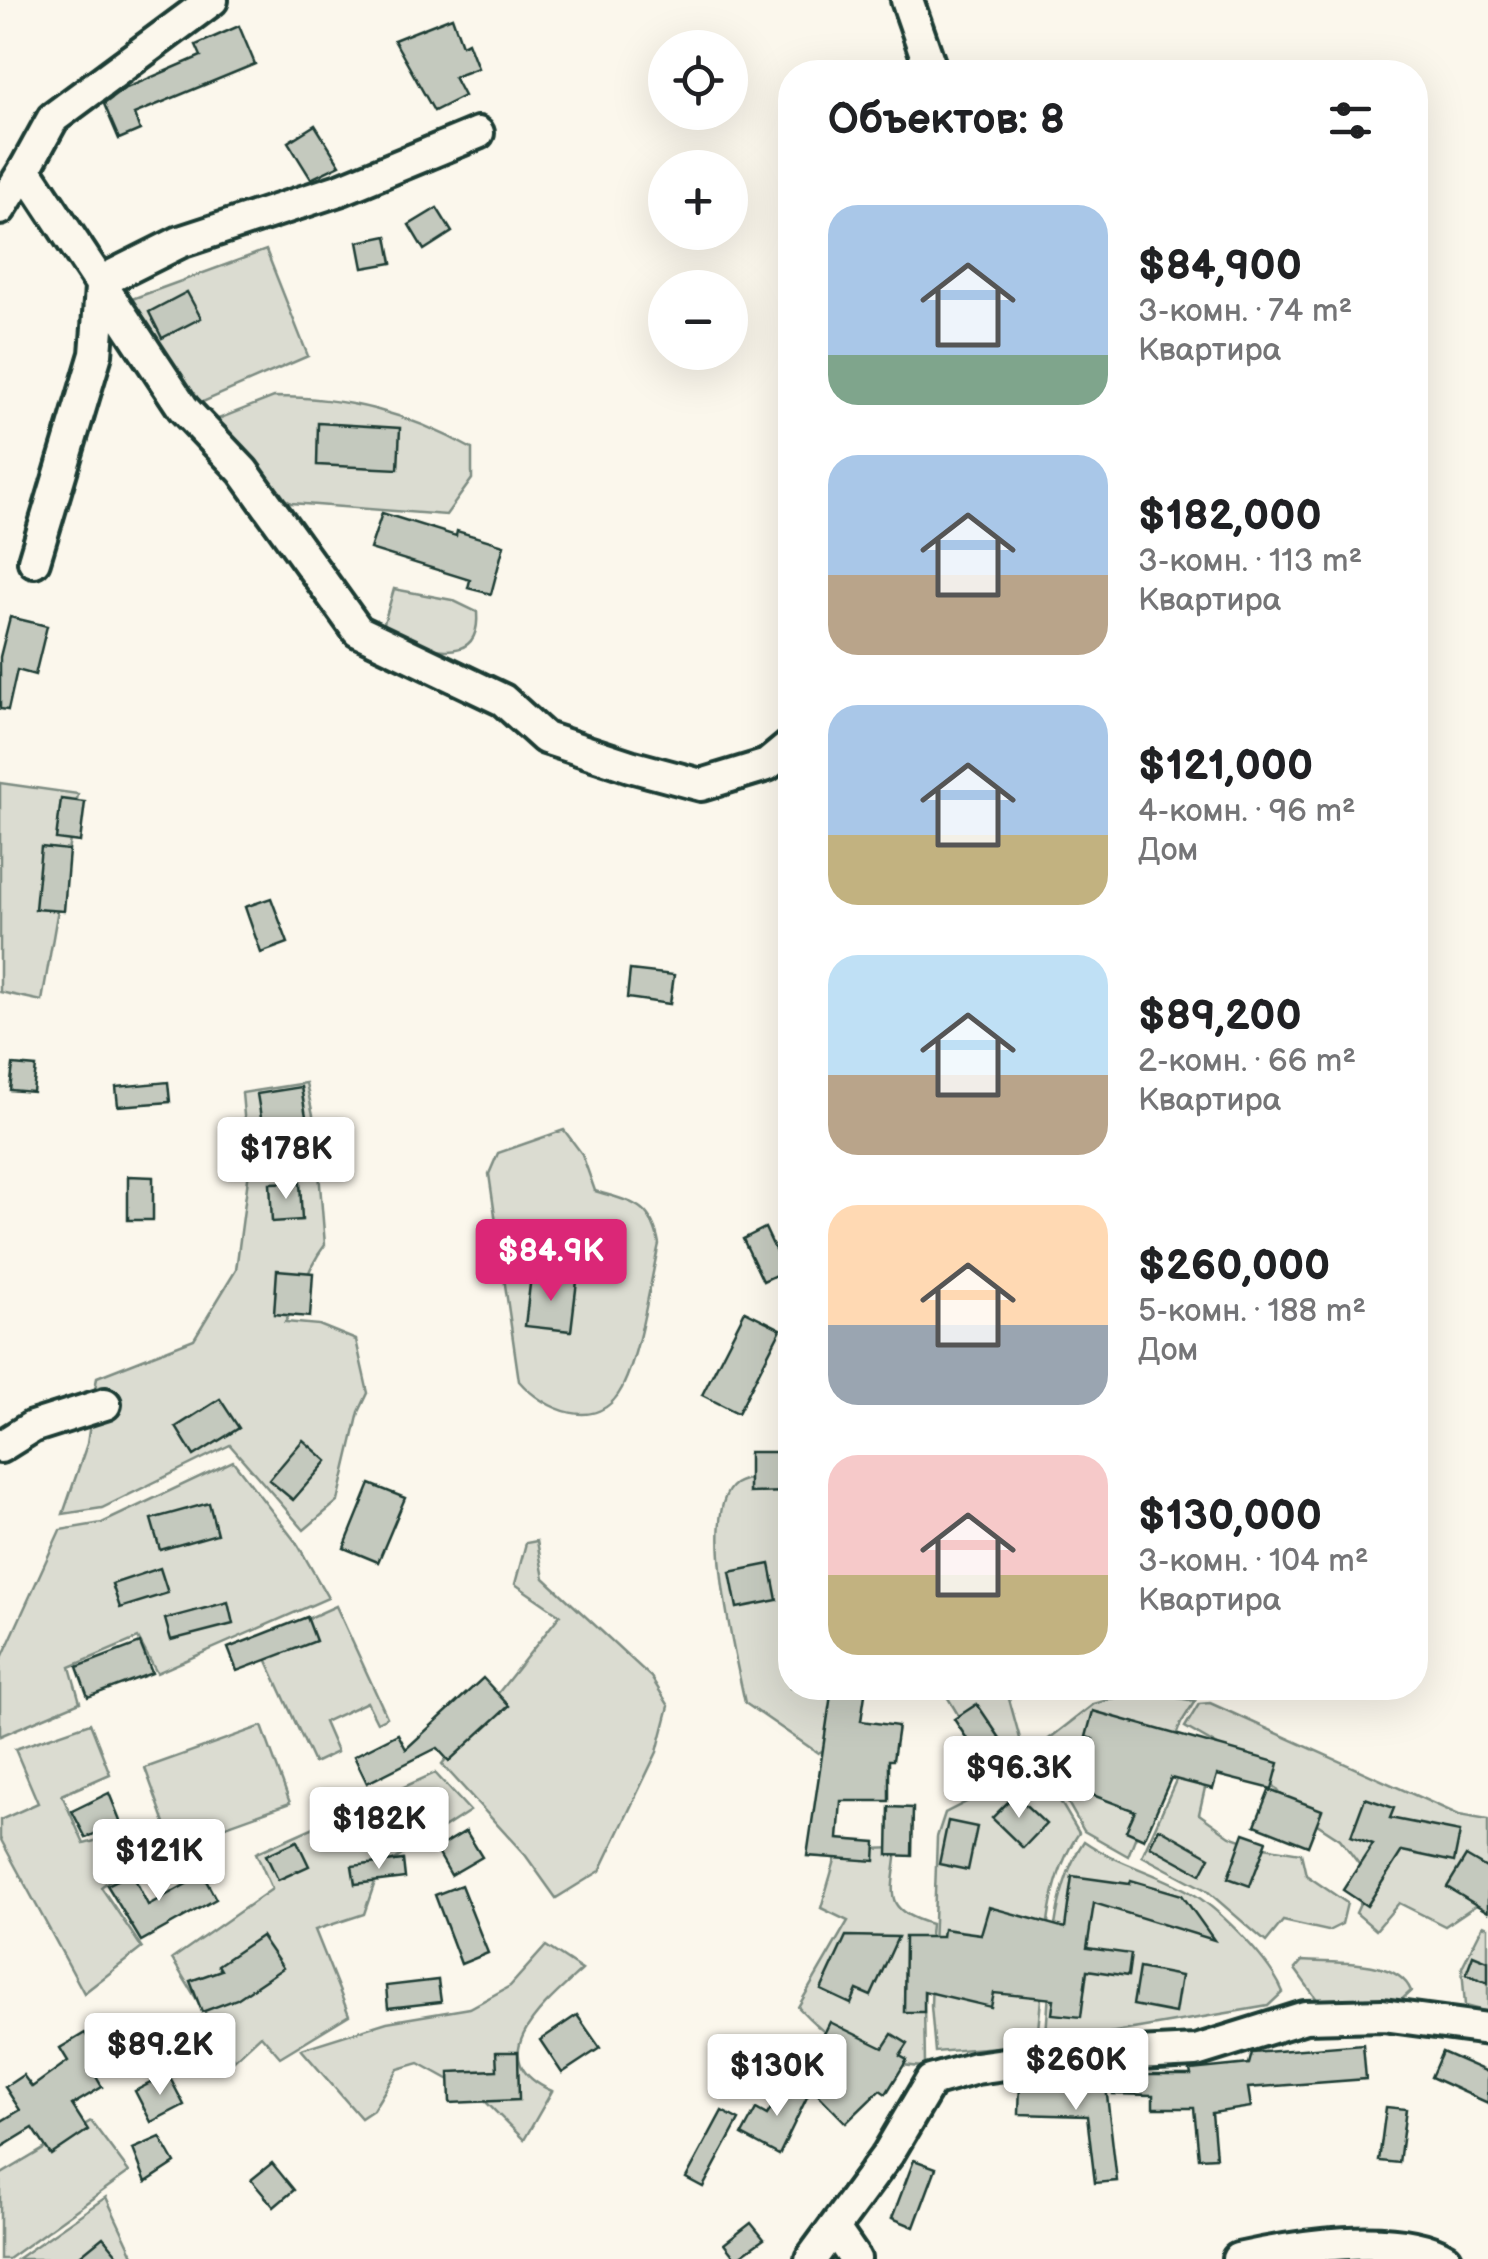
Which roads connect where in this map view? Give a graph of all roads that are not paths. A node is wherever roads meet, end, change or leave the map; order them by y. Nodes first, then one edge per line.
1 (212, 0) edge
2 (907, 0) edge
3 (928, 60) edge
4 (478, 133) dead end
5 (24, 168) junction
6 (0, 209) edge
7 (101, 288) junction
8 (34, 561) dead end
9 (778, 756) edge
10 (105, 1404) dead end
11 (0, 1447) edge
12 (1488, 2028) edge
13 (835, 2230) junction
14 (811, 2259) edge
15 (855, 2259) edge
16 (1238, 2259) edge
17 (1446, 2259) edge

1 - 5 street
2 - 3 street
4 - 7 street
5 - 6 street
5 - 7 street
7 - 8 street
7 - 9 street
10 - 11 street
12 - 13 street
13 - 14 street
13 - 15 street
16 - 17 street

